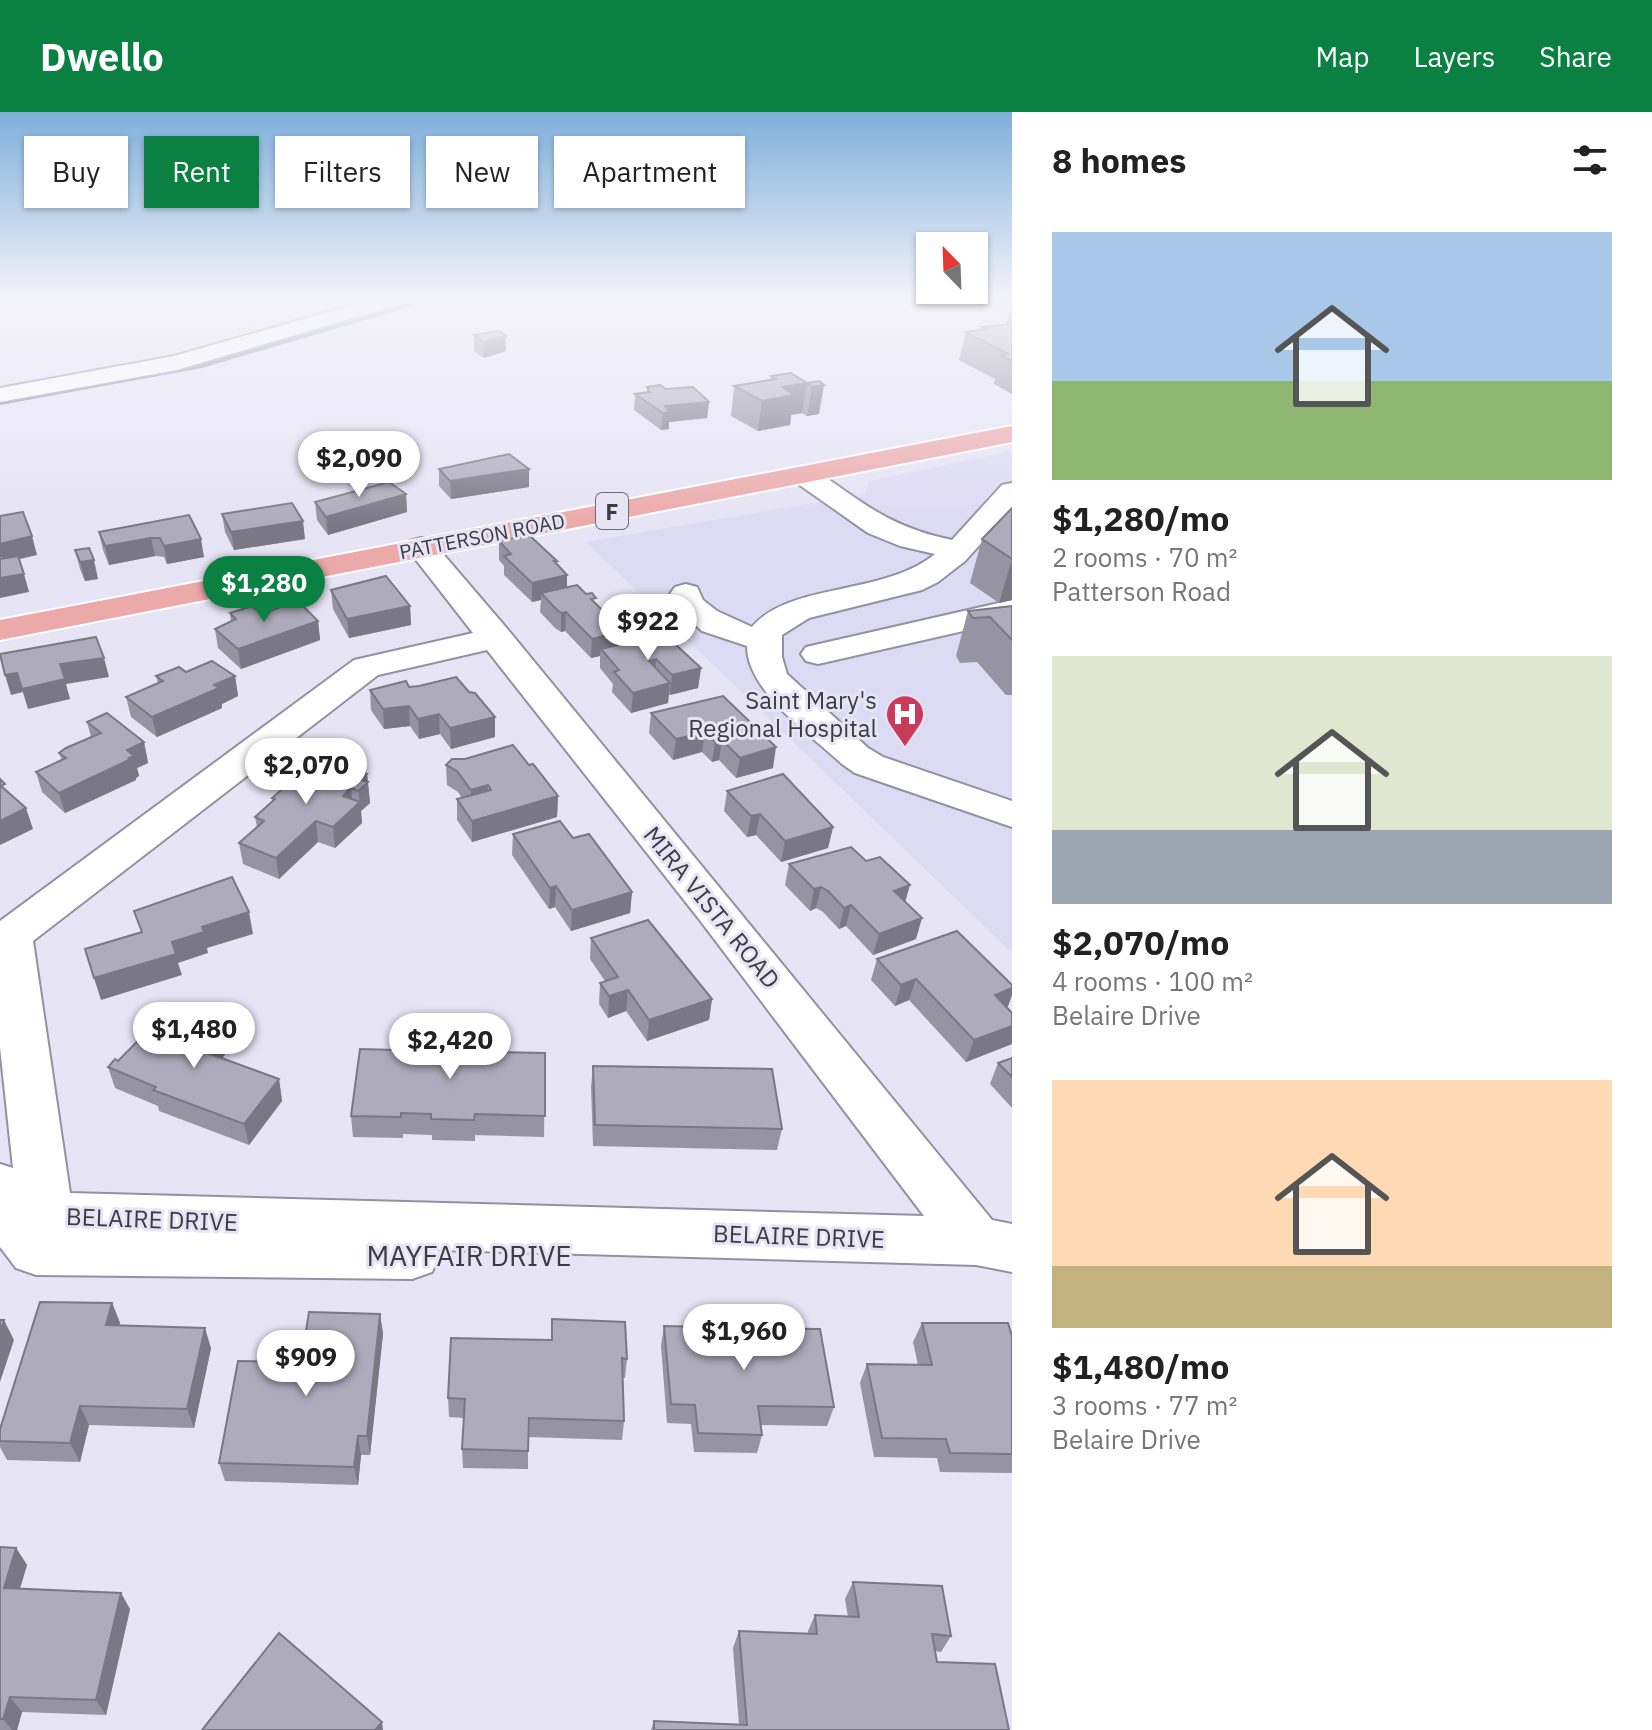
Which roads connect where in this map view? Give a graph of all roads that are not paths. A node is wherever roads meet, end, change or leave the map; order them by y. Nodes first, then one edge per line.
1 (119, 374) edge
2 (0, 395) edge
3 (1012, 434) edge
4 (804, 475) junction
5 (1012, 491) edge
6 (421, 547) junction
7 (958, 550) junction
8 (890, 588) junction
9 (693, 592) dead end
10 (1012, 610) edge
11 (937, 626) junction
12 (0, 630) edge
13 (765, 635) junction
14 (497, 638) junction
15 (818, 654) dead end
16 (1012, 815) edge
17 (5, 942) edge
18 (0, 1186) edge
19 (994, 1245) edge

1 - 2 street
3 - 4 main road, PATTERSON ROAD / F
4 - 6 main road, PATTERSON ROAD / F
4 - 7 street
5 - 7 street
6 - 12 main road, PATTERSON ROAD / F
6 - 14 street, MIRA VISTA ROAD
7 - 8 street
8 - 11 street
8 - 13 street
9 - 13 street
10 - 11 street
11 - 15 street
13 - 16 street
14 - 17 street, BELAIRE DRIVE
14 - 19 street, MIRA VISTA ROAD
17 - 19 street, BELAIRE DRIVE
18 - 19 street, MAYFAIR DRIVE

